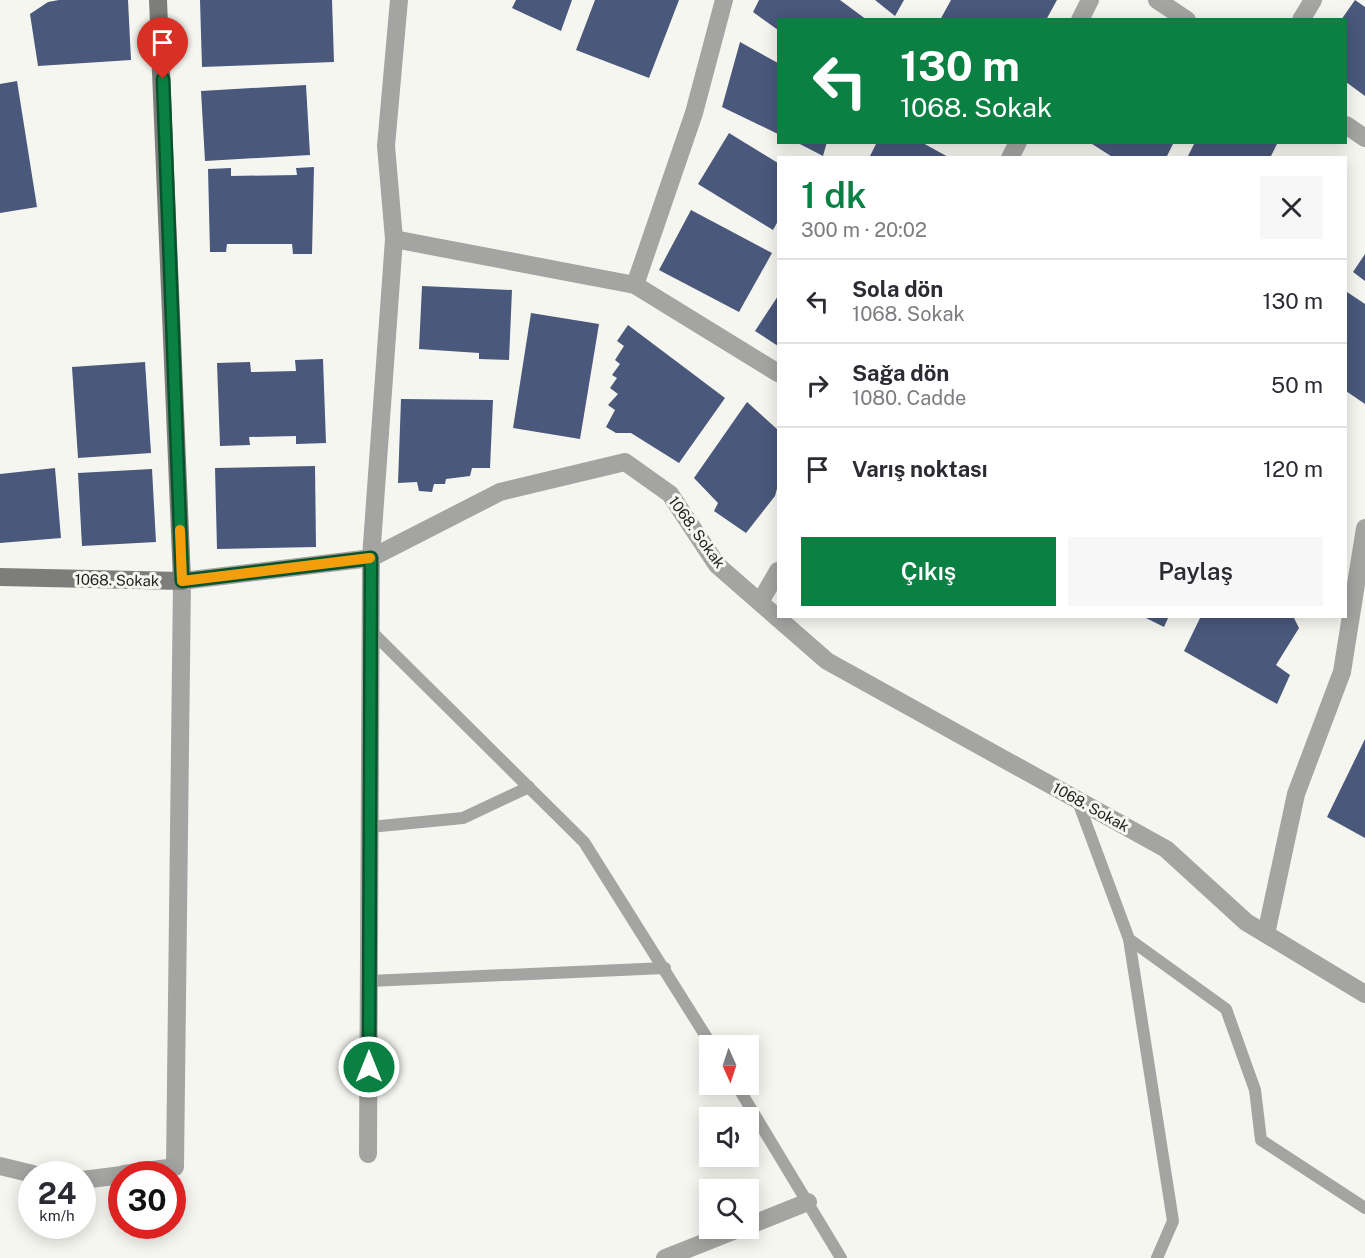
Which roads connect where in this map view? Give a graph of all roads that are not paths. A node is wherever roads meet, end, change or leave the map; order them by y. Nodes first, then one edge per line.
1 (158, 0) edge
2 (399, 0) edge
3 (724, 0) edge
4 (1090, 0) edge
5 (1156, 0) edge
6 (1313, 0) edge
7 (1081, 18) edge
8 (1183, 18) edge
9 (1302, 18) edge
10 (1347, 126) edge
11 (1365, 138) edge
12 (394, 239) junction
13 (635, 285) junction
14 (777, 372) edge
15 (1365, 528) edge
16 (1357, 549) edge
17 (371, 558) junction
18 (777, 573) edge
19 (0, 577) edge
20 (182, 581) junction
21 (760, 602) junction
22 (777, 617) edge
23 (778, 618) edge
24 (371, 631) junction
25 (529, 787) junction
26 (1077, 799) junction
27 (370, 827) junction
28 (1266, 934) junction
29 (1129, 939) junction
30 (665, 968) junction
31 (369, 981) junction
32 (1365, 994) edge
33 (705, 1035) edge
34 (743, 1095) edge
35 (368, 1154) dead end
36 (175, 1161) edge
37 (0, 1166) edge
38 (18, 1170) edge
39 (808, 1202) junction
40 (1365, 1209) edge
41 (759, 1222) edge
42 (713, 1239) edge
43 (665, 1258) edge
44 (841, 1258) edge
45 (1156, 1258) edge

1 - 20 street
2 - 12 street
3 - 13 street
4 - 7 street
5 - 8 street
6 - 9 street
10 - 11 street
12 - 13 street
12 - 17 street
13 - 14 street
15 - 16 street
16 - 28 street
17 - 20 street, 1068. Sokak
17 - 21 street, 1068. Sokak
17 - 24 street
18 - 21 street
19 - 20 street, 1068. Sokak
20 - 36 street
21 - 22 street, 1068. Sokak
23 - 26 street, 1068. Sokak
24 - 25 lane
24 - 27 street
25 - 27 lane
25 - 30 lane
26 - 28 street, 1068. Sokak
26 - 29 lane
27 - 31 street
28 - 32 street, 1068. Sokak
29 - 40 lane
29 - 45 lane
30 - 31 lane
30 - 33 lane
31 - 35 street
34 - 39 lane
37 - 38 street
39 - 41 street
39 - 44 lane
42 - 43 street

